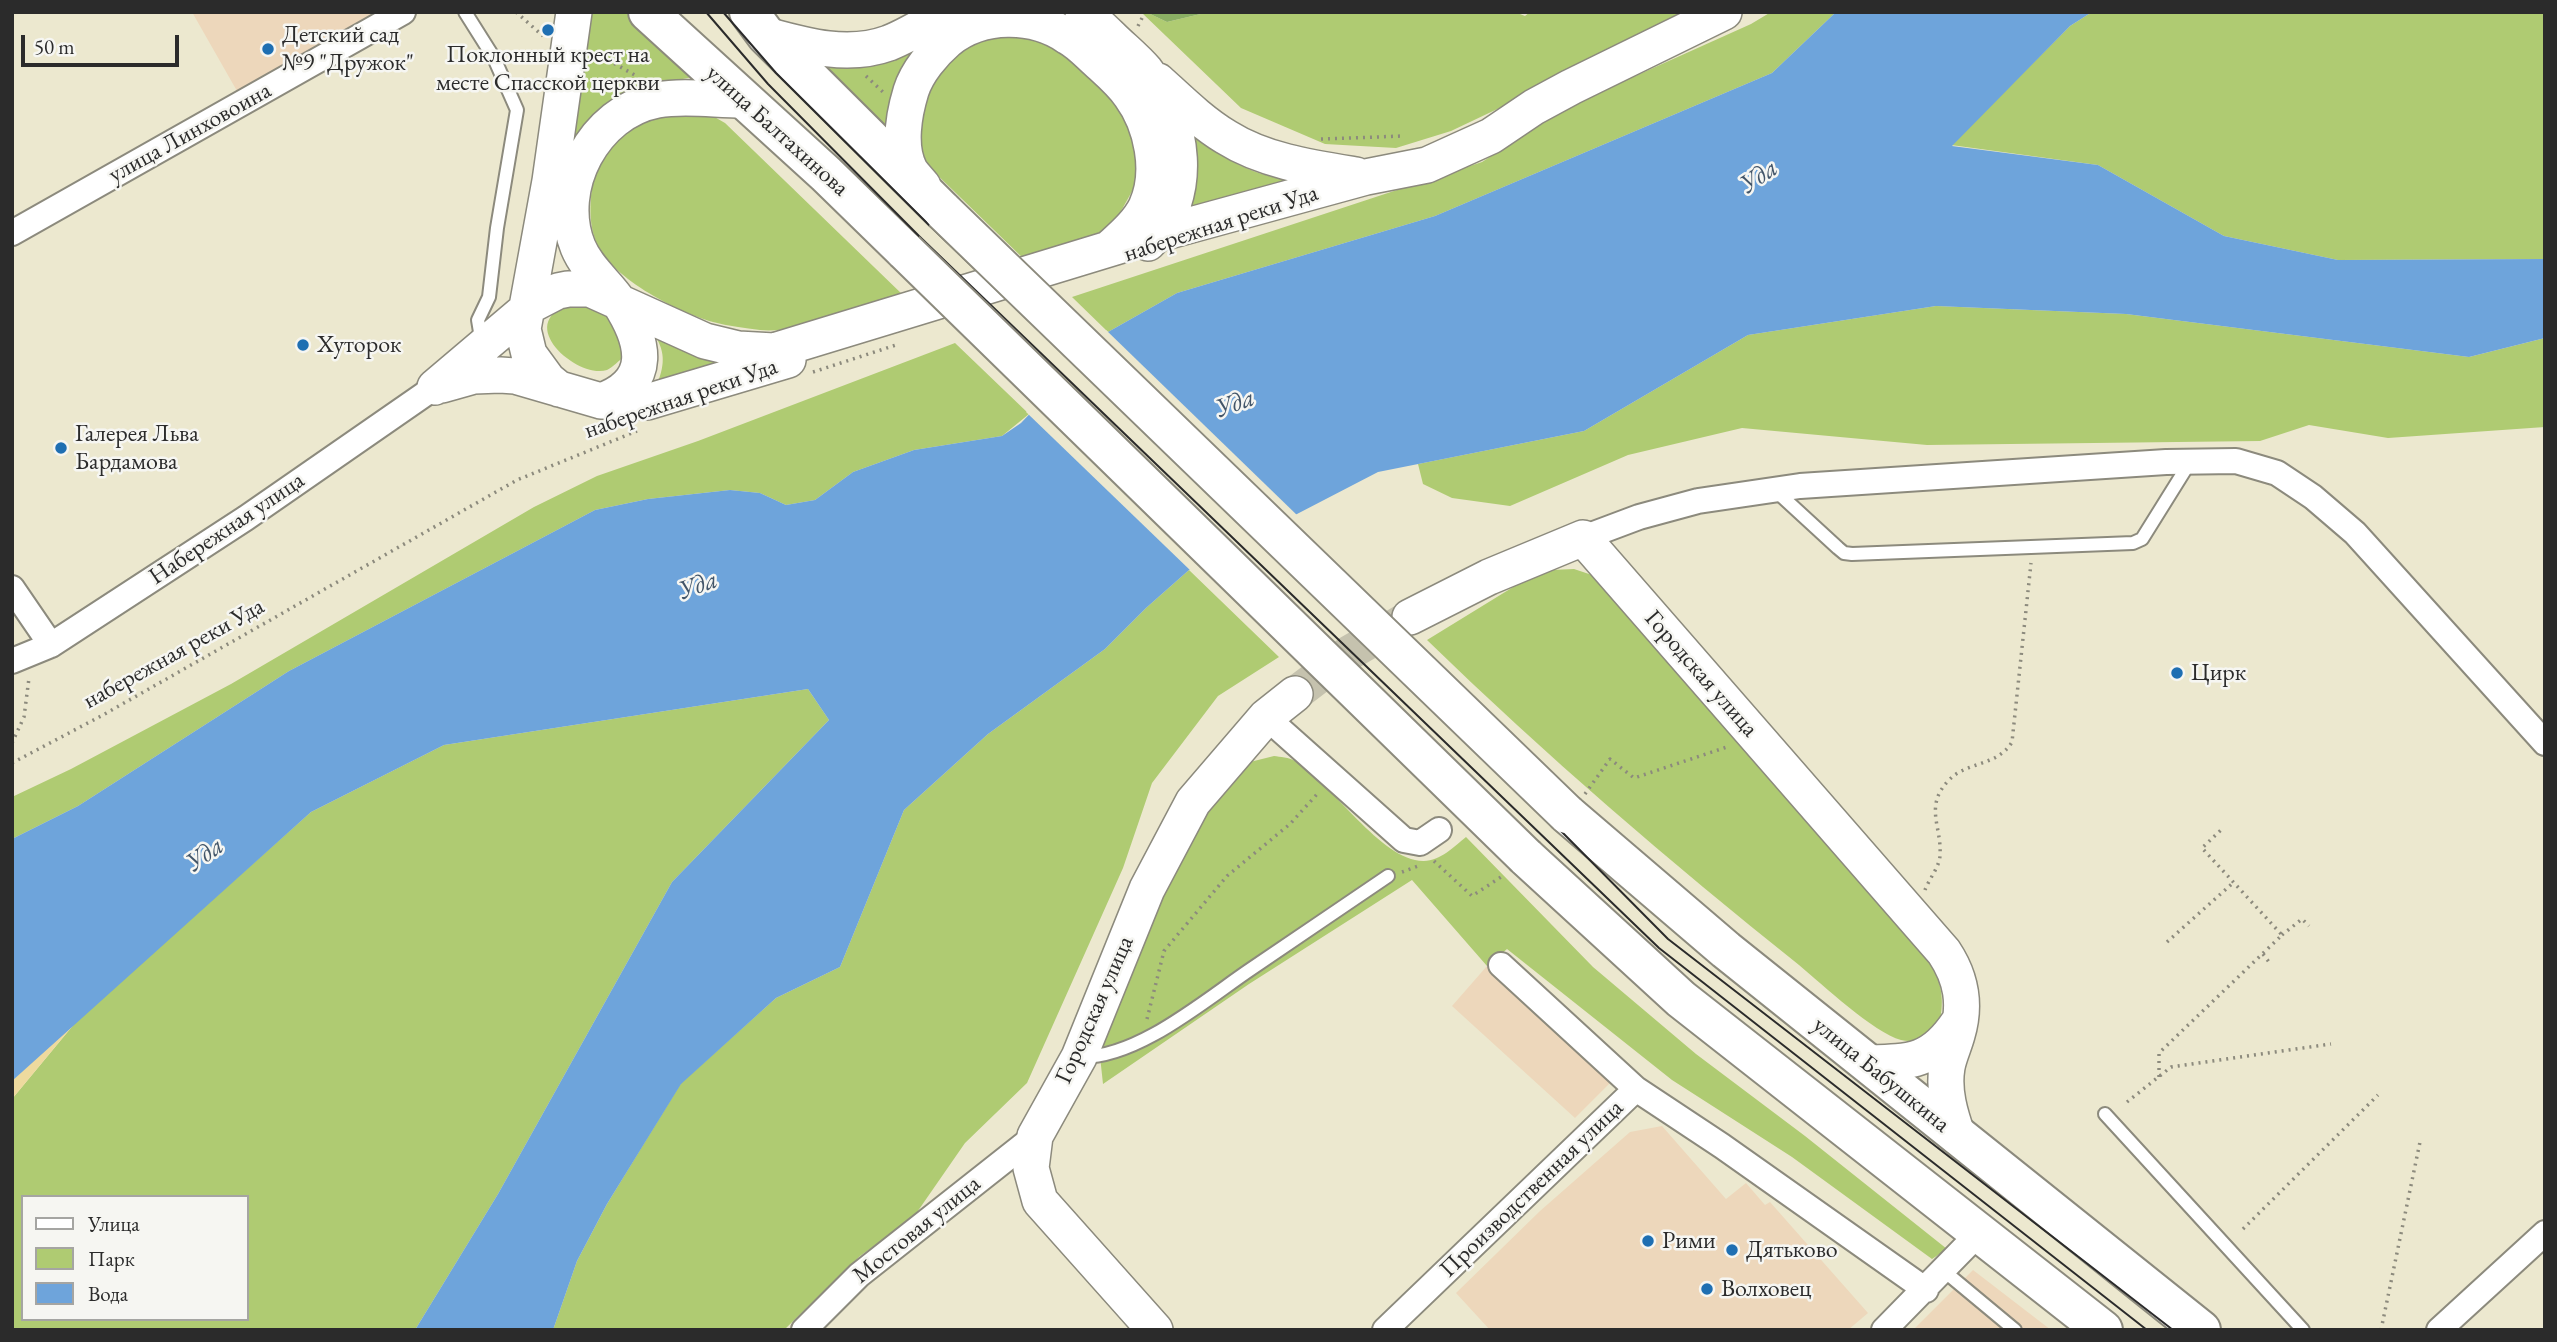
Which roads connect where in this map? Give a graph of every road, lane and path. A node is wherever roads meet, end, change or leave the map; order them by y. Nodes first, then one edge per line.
1 (403, 12) edge
2 (465, 12) edge
3 (516, 12) edge
4 (574, 12) edge
5 (648, 12) edge
6 (682, 12) edge
7 (947, 12) edge
8 (1083, 12) edge
9 (1724, 12) edge
10 (758, 23) edge
11 (550, 38) dead end
12 (594, 52) dead end
13 (1145, 70) junction
14 (861, 71) dead end
15 (639, 78) dead end
16 (885, 94) dead end
17 (742, 100) junction
18 (1403, 136) dead end
19 (1317, 139) dead end
20 (826, 174) junction
21 (1366, 177) junction
22 (943, 211) junction
23 (12, 233) edge
24 (1137, 243) junction
25 (618, 301) junction
26 (524, 314) junction
27 (902, 343) dead end
28 (482, 347) junction
29 (811, 372) dead end
30 (435, 387) junction
31 (559, 389) junction
32 (601, 401) junction
33 (645, 428) dead end
34 (2190, 461) junction
35 (1775, 490) junction
36 (1583, 538) junction
37 (2033, 547) junction
38 (12, 588) edge
39 (1410, 617) tunnel mouth
40 (32, 653) edge
41 (1295, 694) tunnel mouth
42 (1266, 717) junction
43 (2542, 735) edge
44 (1755, 736) junction
45 (12, 743) edge
46 (12, 763) edge
47 (1331, 776) junction
48 (1574, 806) junction
49 (2221, 830) dead end
50 (1438, 831) dead end
51 (1432, 859) dead end
52 (1422, 864) dead end
53 (1515, 866) junction
54 (1388, 876) joint
55 (2234, 882) junction
56 (1931, 897) dead end
57 (2309, 926) dead end
58 (2283, 935) junction
59 (2167, 942) dead end
60 (2263, 954) junction
61 (2269, 961) dead end
62 (1500, 965) dead end
63 (1962, 1017) junction
64 (1136, 1043) junction
65 (2332, 1044) dead end
66 (1079, 1057) junction
67 (1867, 1063) junction
68 (2159, 1077) junction
69 (1636, 1089) junction
70 (2378, 1095) dead end
71 (2127, 1102) dead end
72 (2105, 1114) dead end
73 (1035, 1136) junction
74 (1958, 1137) junction
75 (2420, 1142) dead end
76 (2243, 1229) dead end
77 (1979, 1233) junction
78 (2545, 1233) edge
79 (1944, 1271) junction
80 (1926, 1290) junction
81 (804, 1330) edge
82 (1155, 1330) edge
83 (1385, 1330) edge
84 (1884, 1330) edge
85 (2015, 1330) edge
86 (2103, 1330) edge
87 (2201, 1330) edge
88 (2303, 1330) edge
89 (2381, 1330) edge
90 (2439, 1330) edge

1 - 23 street, улица Линховоина
2 - 28 lane
3 - 11 path
4 - 26 main road
5 - 17 main road, улица Балтахинова
6 - 20 main road
7 - 10 main road
8 - 13 main road
9 - 21 main road
10 - 22 main road
12 - 15 path
13 - 21 main road
13 - 24 main road
14 - 16 path
17 - 20 main road, улица Балтахинова
17 - 25 main road
18 - 19 path
20 - 53 main road, улица Балтахинова, bridge
21 - 24 main road
22 - 24 main road
22 - 48 main road, улица Бабушкина, bridge
24 - 25 main road
24 - 32 main road
25 - 26 main road
25 - 32 main road
26 - 28 main road
26 - 31 main road
27 - 29 path, набережная реки Уда
28 - 30 main road
30 - 31 main road
30 - 40 street, Набережная улица
31 - 32 main road
33 - 46 path, набережная реки Уда
34 - 35 street
34 - 37 lane
34 - 43 street
35 - 36 street
35 - 37 lane
36 - 39 main road
36 - 44 main road, Городская улица
37 - 56 path
38 - 40 street
40 - 45 path
41 - 42 main road, Городская улица
42 - 47 street
42 - 66 main road, Городская улица
44 - 48 path
44 - 63 main road, Городская улица
47 - 50 street
47 - 64 path
48 - 67 main road, улица Бабушкина
49 - 55 path
51 - 53 path
52 - 54 path
53 - 77 main road
54 - 64 lane
55 - 58 path
55 - 59 path
57 - 58 path
58 - 60 path
60 - 61 path
60 - 68 path
62 - 69 street
63 - 67 main road
63 - 74 main road
64 - 66 lane
65 - 68 path
66 - 73 main road, Городская улица
67 - 74 main road, улица Бабушкина
68 - 71 path
69 - 80 street, Производственная улица
69 - 83 street, Производственная улица
70 - 76 path
72 - 88 lane
73 - 81 street, Мостовая улица
73 - 82 main road, Городская улица
74 - 87 main road, улица Бабушкина
75 - 89 path
77 - 79 street
77 - 86 main road
78 - 90 street
79 - 80 street
79 - 85 lane
80 - 84 street

